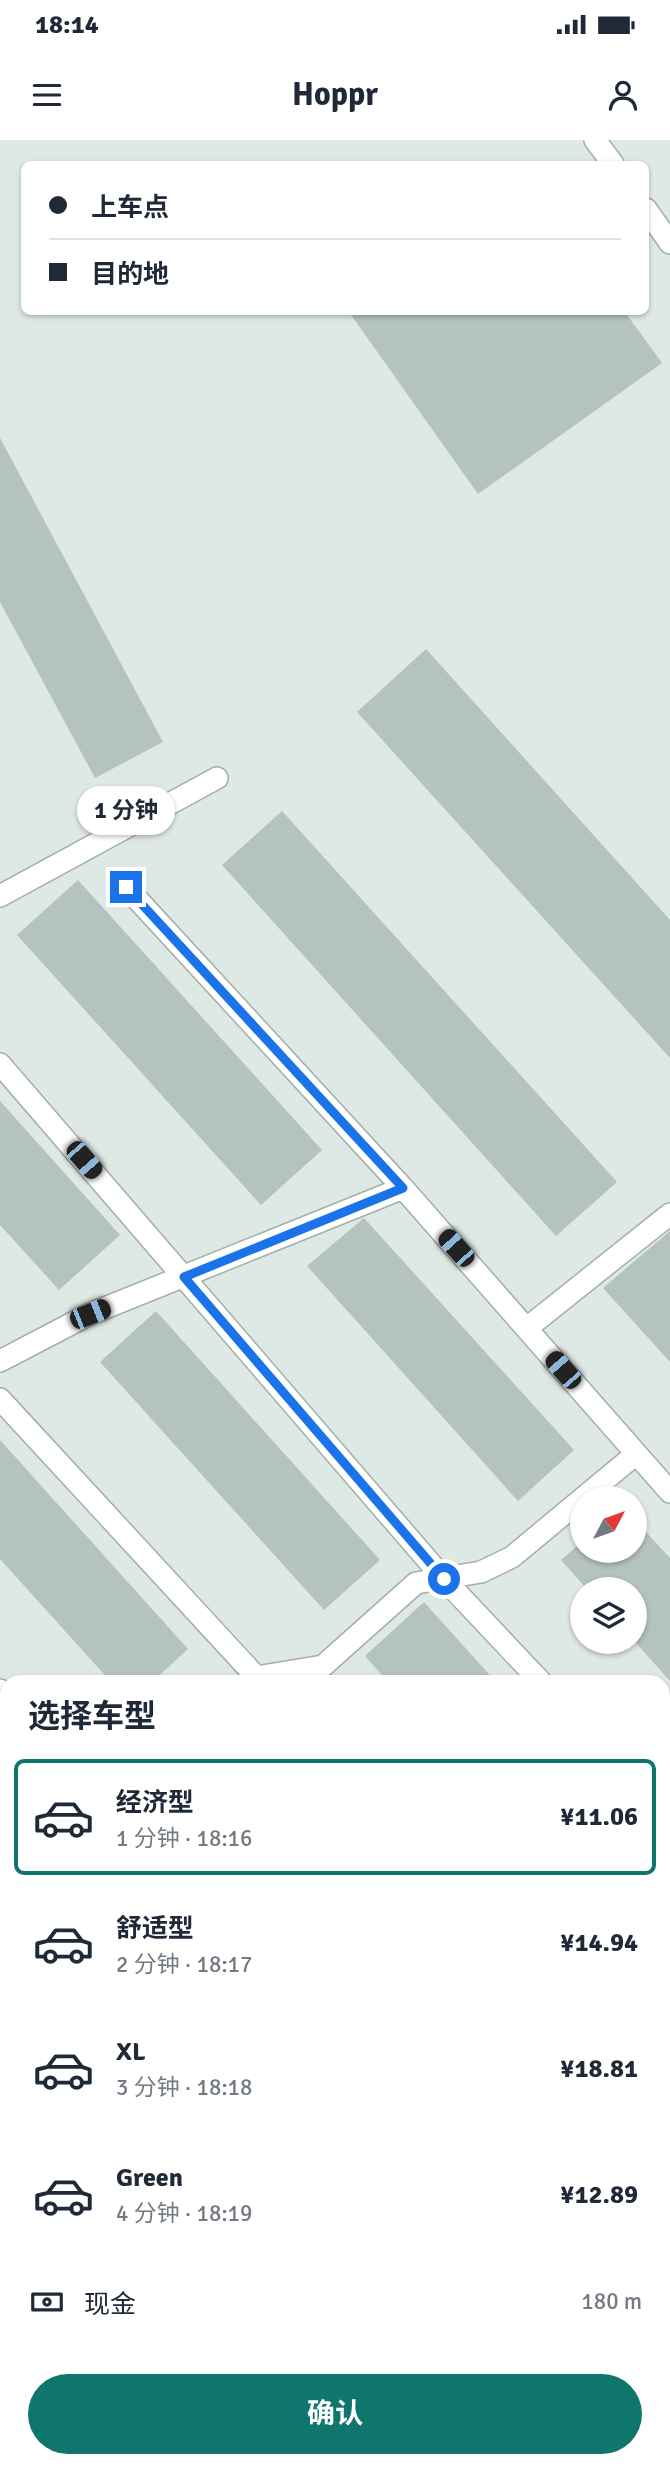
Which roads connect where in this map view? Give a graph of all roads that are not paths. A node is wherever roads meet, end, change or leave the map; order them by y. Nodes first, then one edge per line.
1 (595, 140) edge
2 (611, 161) edge
3 (649, 213) edge
4 (670, 243) edge
5 (217, 778) dead end
6 (126, 887) dead end
7 (0, 896) edge
8 (0, 1064) edge
9 (403, 1188) junction
10 (670, 1214) edge
11 (184, 1277) junction
12 (527, 1328) junction
13 (0, 1361) edge
14 (0, 1399) edge
15 (636, 1454) junction
16 (670, 1492) edge
17 (444, 1579) junction
18 (255, 1675) edge
19 (279, 1675) edge
20 (534, 1675) edge

1 - 2 street
3 - 4 street
5 - 7 street
6 - 9 street
8 - 11 street
9 - 11 street
9 - 12 street
10 - 12 street
11 - 13 street
11 - 17 street
12 - 15 street
14 - 18 street
15 - 16 street
15 - 17 street
17 - 19 street
17 - 20 street

